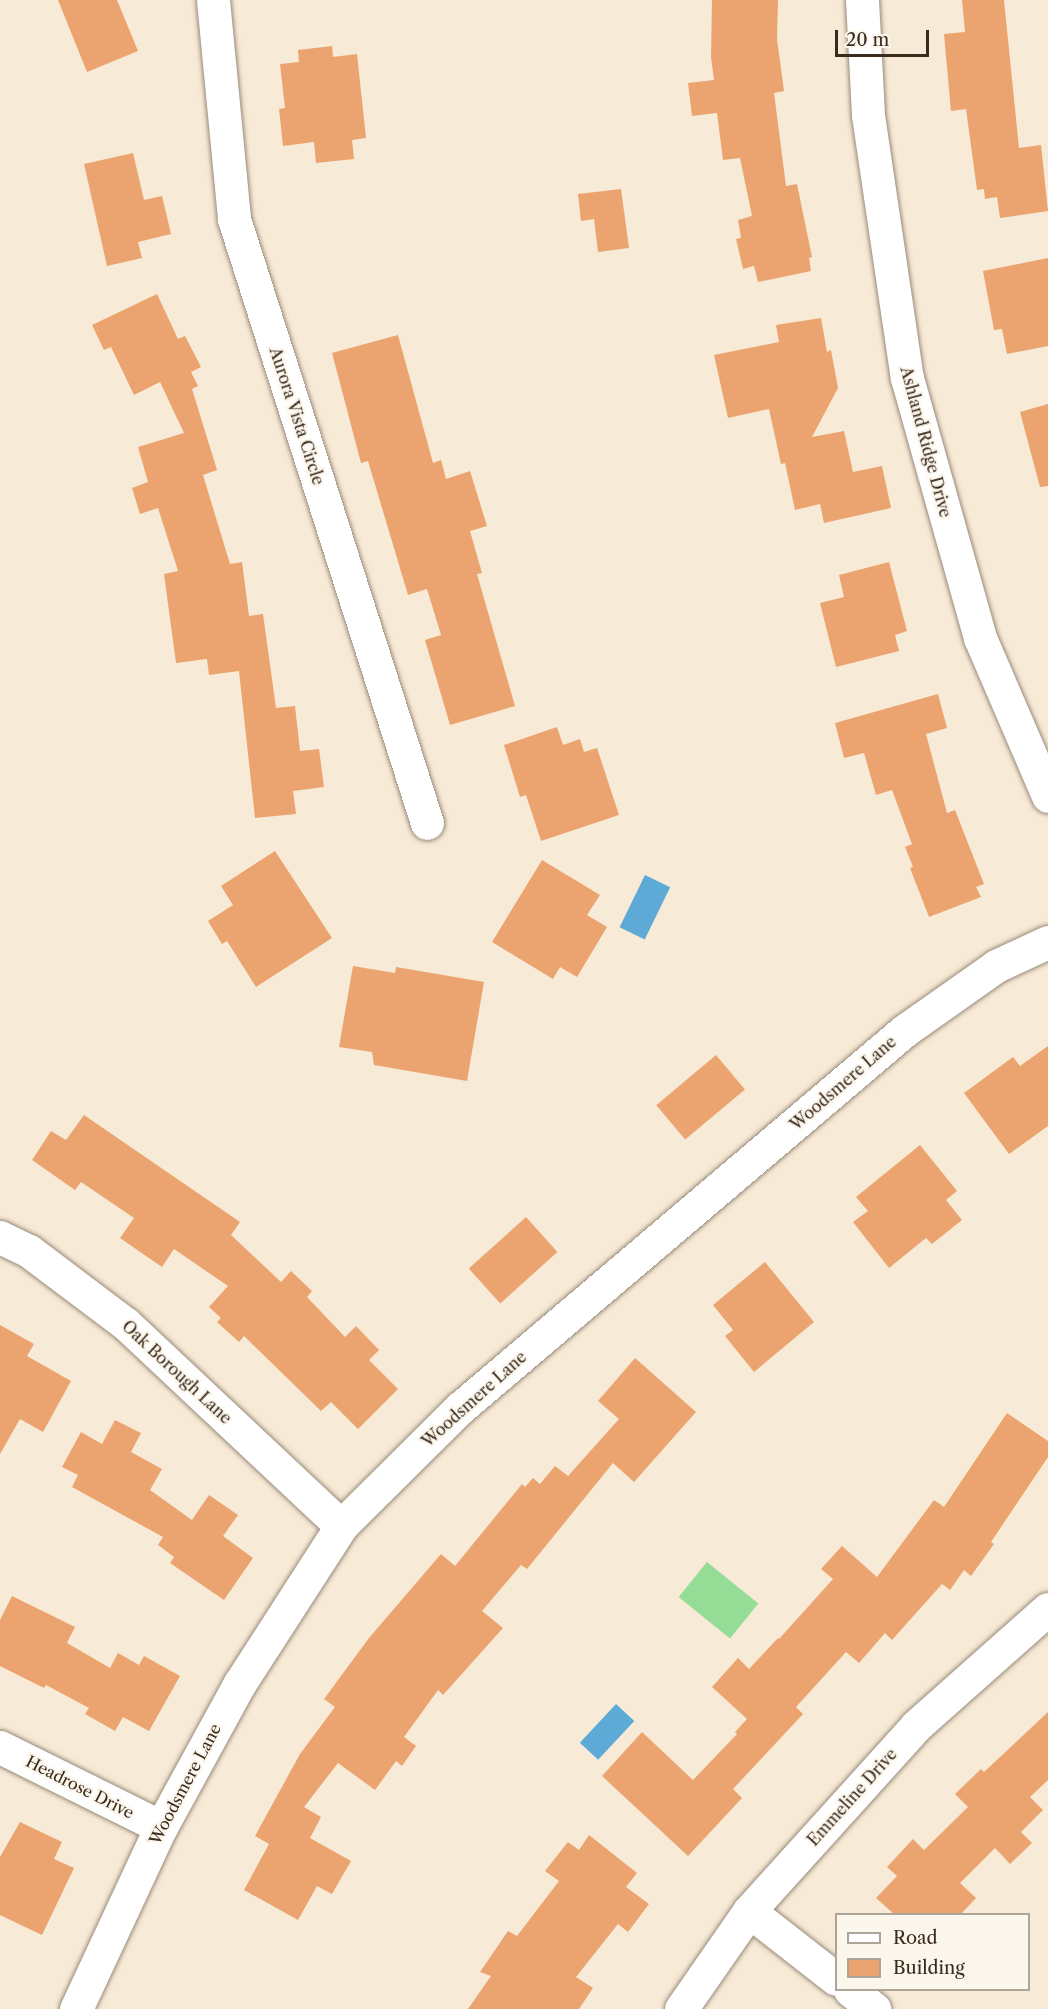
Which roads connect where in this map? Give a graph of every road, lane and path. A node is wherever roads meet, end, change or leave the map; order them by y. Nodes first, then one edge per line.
1 (213, 0) edge
2 (862, 0) edge
3 (1048, 796) edge
4 (427, 823) dead end
5 (1048, 942) edge
6 (0, 1237) edge
7 (340, 1526) junction
8 (1048, 1609) edge
9 (0, 1747) edge
10 (161, 1827) junction
11 (749, 1911) junction
12 (835, 1977) edge
13 (852, 1991) edge
14 (76, 2009) edge
15 (681, 2009) edge
16 (874, 2009) edge

1 - 4 street, Aurora Vista Circle
2 - 3 street, Ashland Ridge Drive
5 - 7 street, Woodsmere Lane
6 - 7 street, Oak Borough Lane
7 - 10 street, Woodsmere Lane
8 - 11 street, Emmeline Drive
9 - 10 street, Headrose Drive
10 - 14 street, Woodsmere Lane
11 - 12 street
11 - 15 street, Emmeline Drive
13 - 16 street

